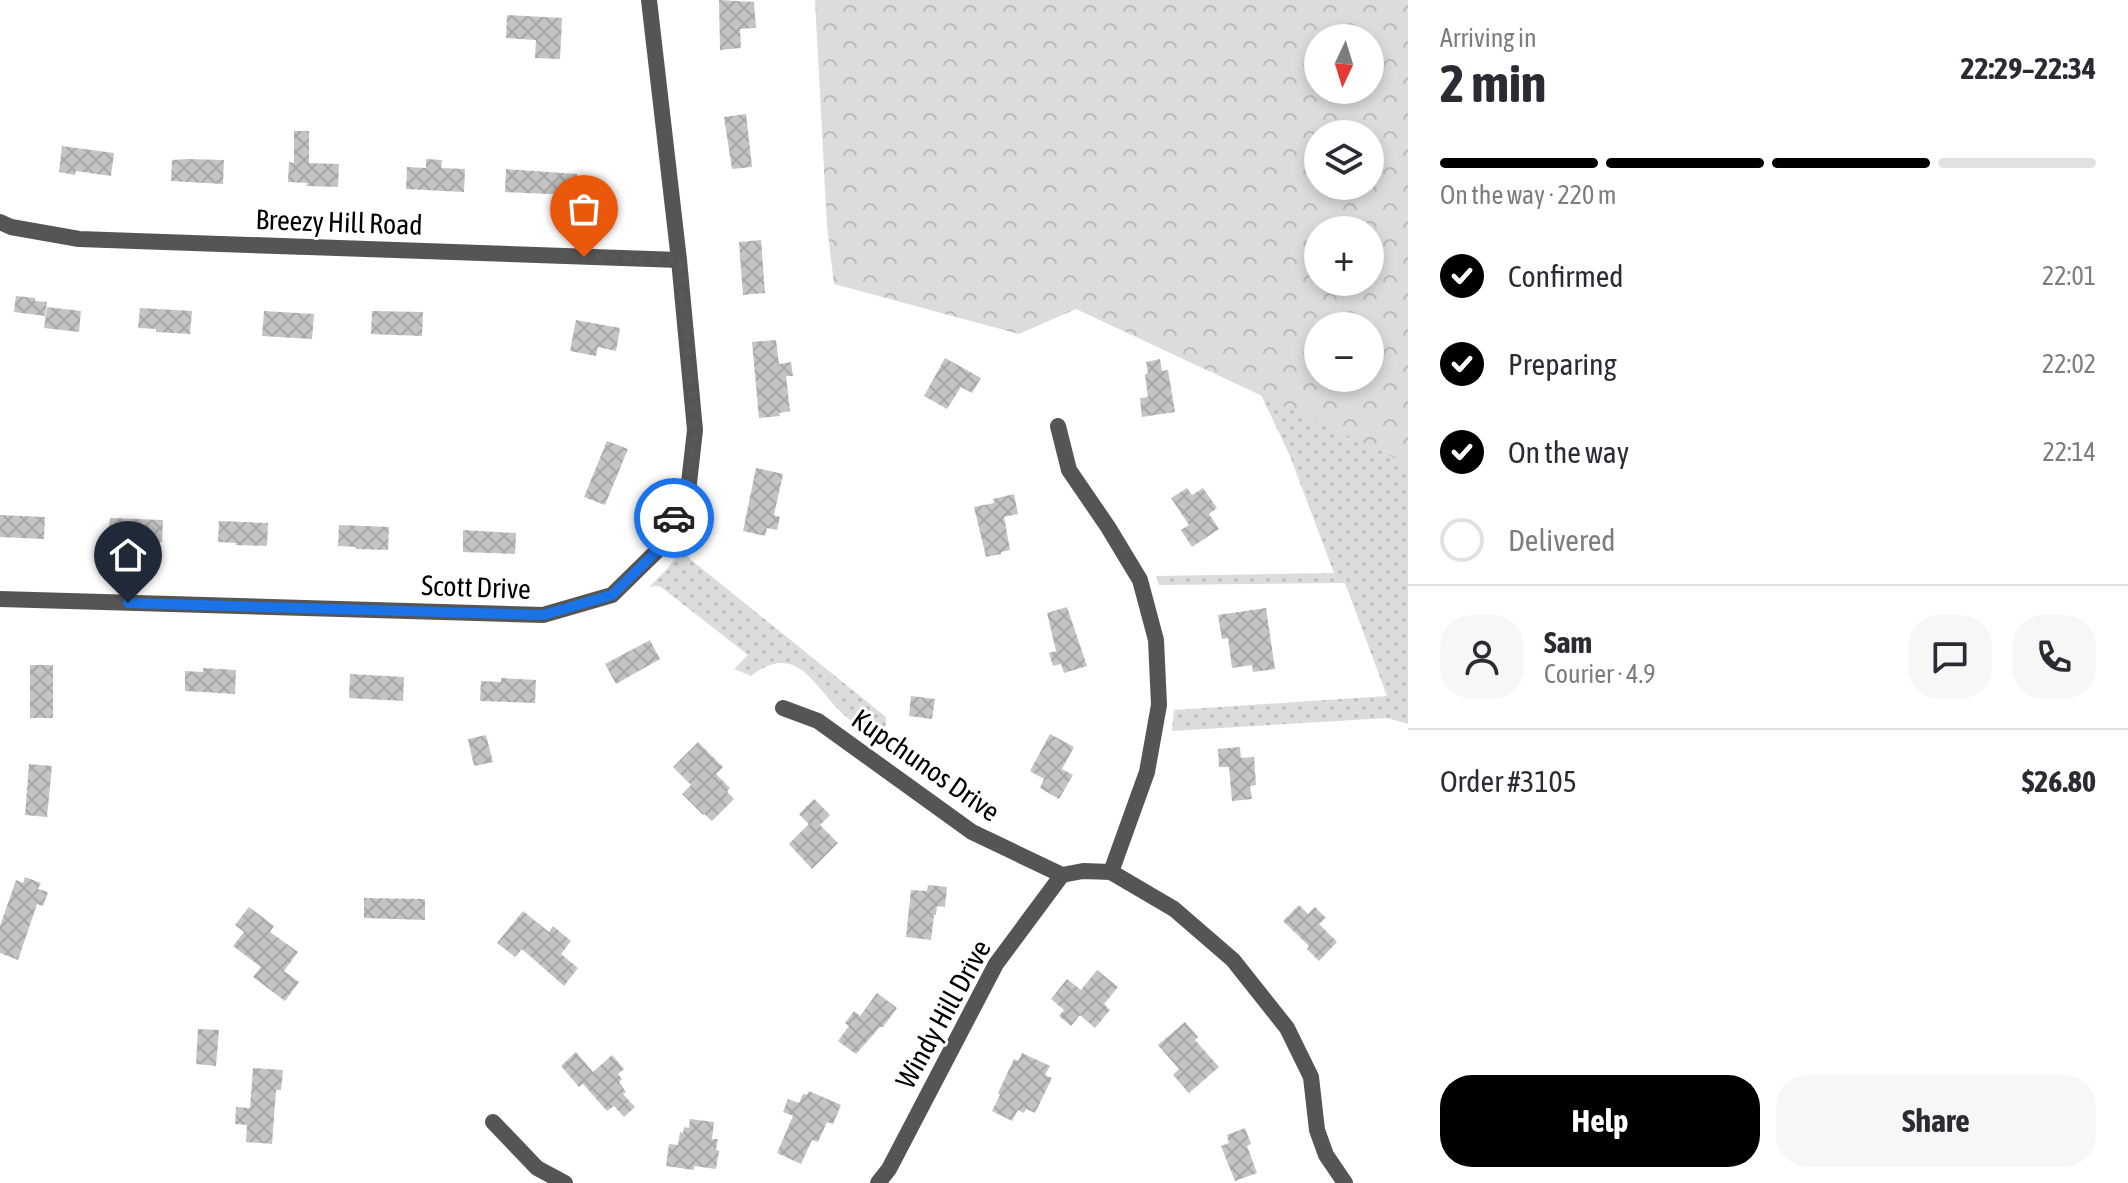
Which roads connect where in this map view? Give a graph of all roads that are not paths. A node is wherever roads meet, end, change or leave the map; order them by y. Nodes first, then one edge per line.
1 (649, 0) edge
2 (0, 222) edge
3 (679, 260) junction
4 (1058, 426) dead end
5 (0, 599) edge
6 (783, 708) dead end
7 (1111, 872) junction
8 (1062, 875) junction
9 (493, 1122) dead end
10 (565, 1183) edge
11 (878, 1183) edge
12 (1345, 1183) edge

1 - 3 street, Scott Drive
2 - 3 street, Breezy Hill Road
3 - 5 street, Scott Drive
4 - 7 street
6 - 8 street, Kupchunos Drive
7 - 8 street
7 - 12 street
8 - 11 street, Windy Hill Drive
9 - 10 street

